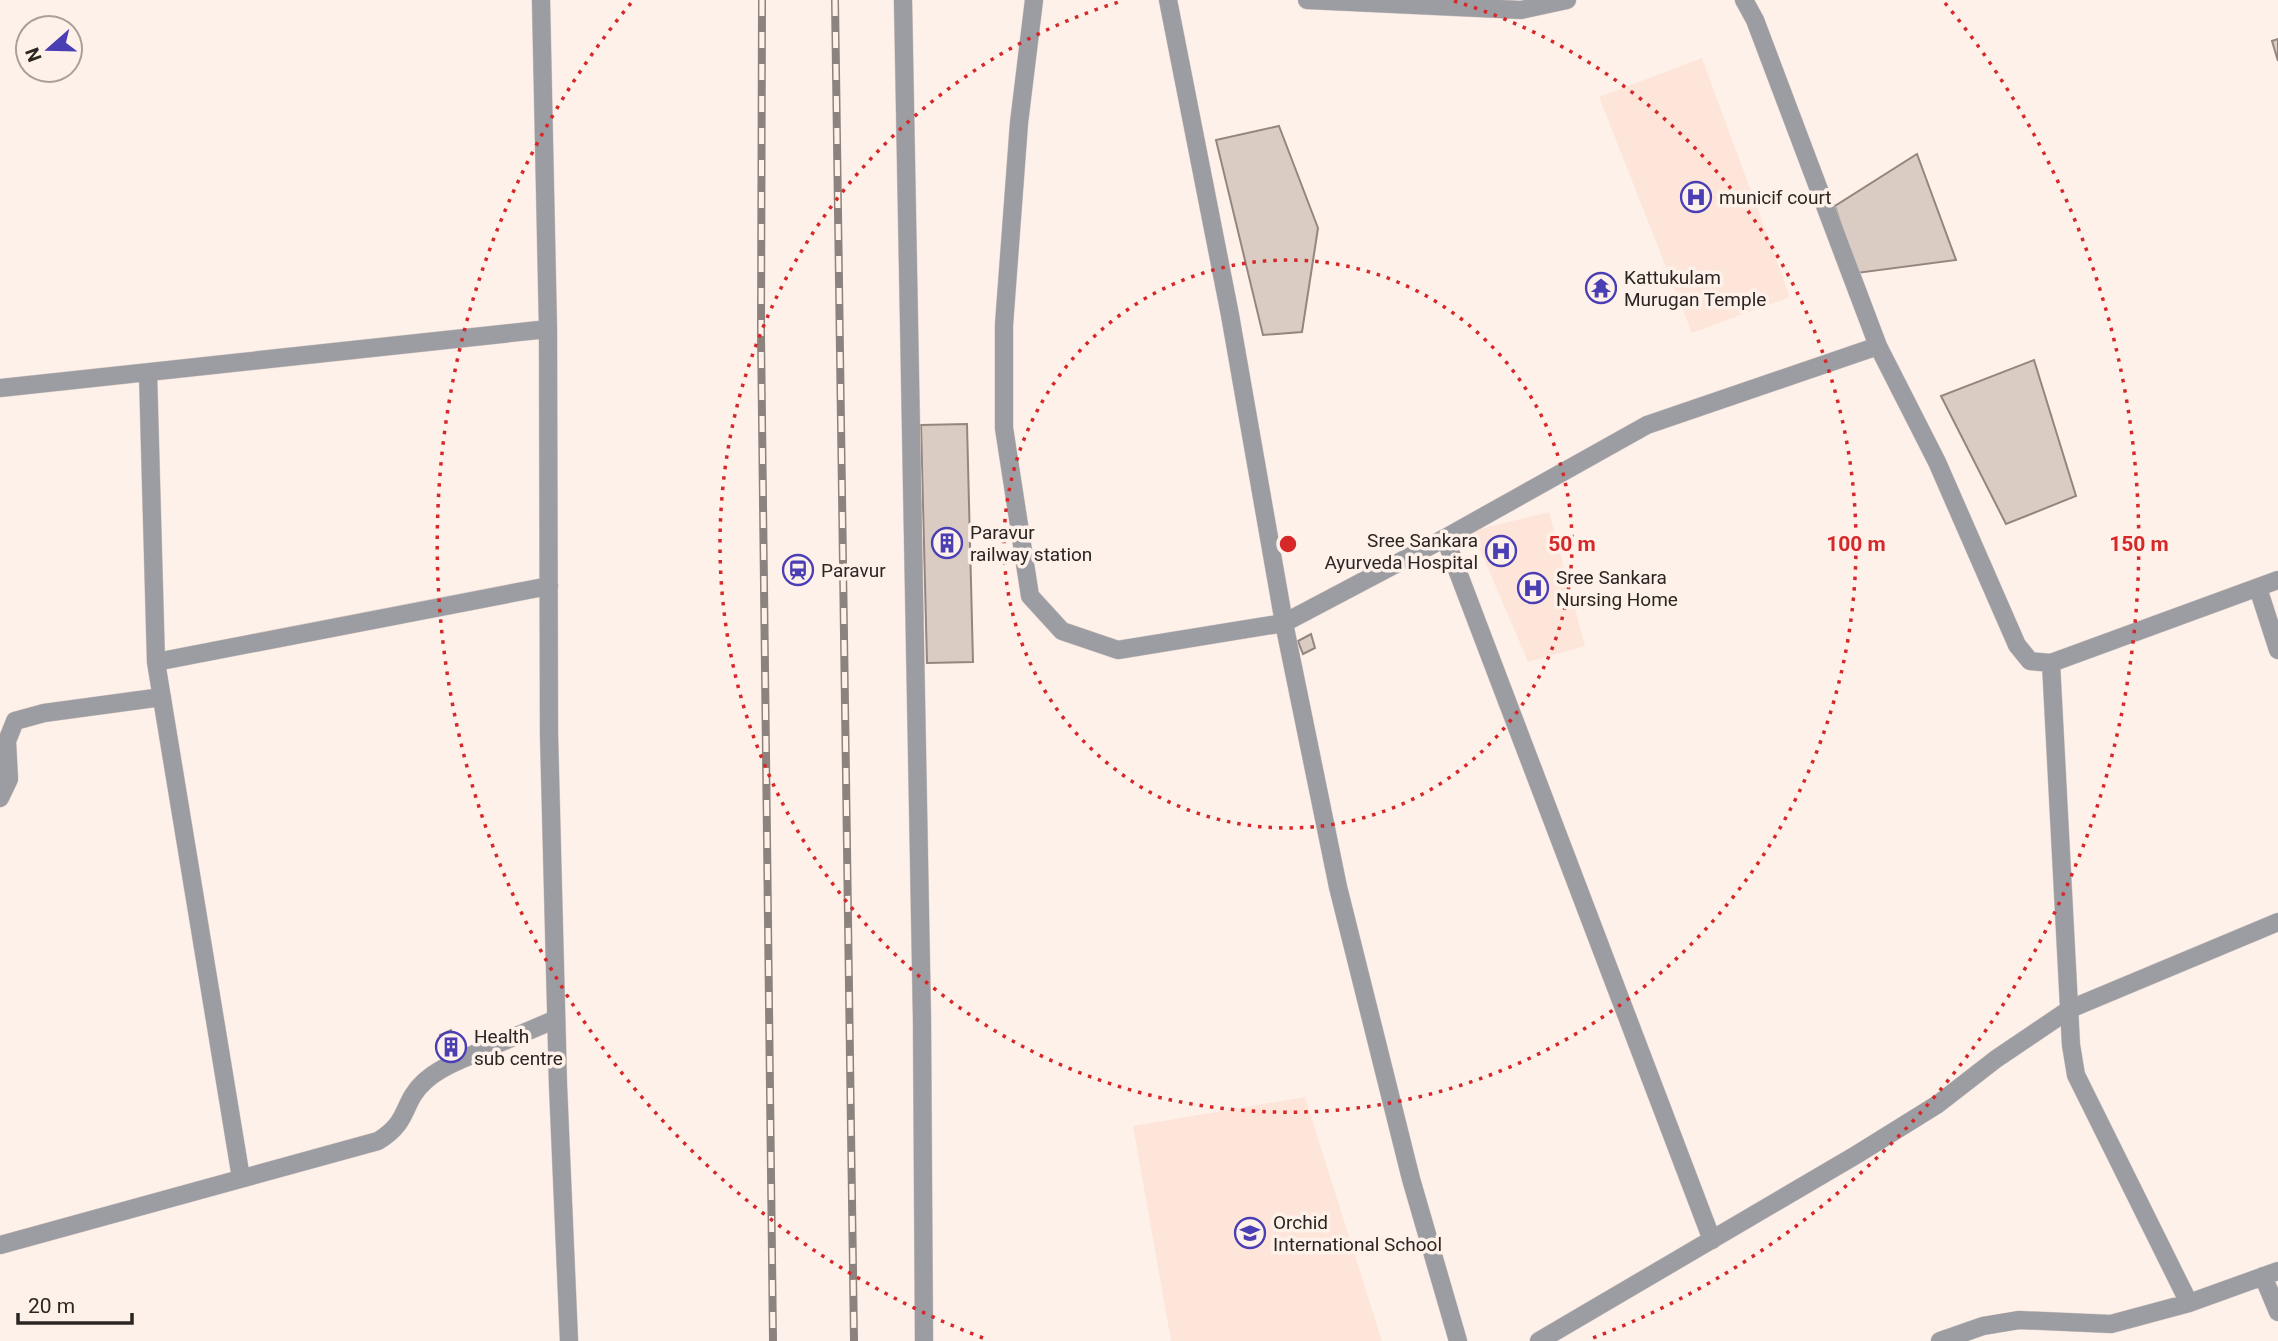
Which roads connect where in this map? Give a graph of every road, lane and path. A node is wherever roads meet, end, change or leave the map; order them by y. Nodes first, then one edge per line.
1 (541, 0) edge
2 (903, 0) edge
3 (1034, 0) edge
4 (1168, 0) edge
5 (1307, 0) edge
6 (1567, 0) edge
7 (1744, 0) edge
8 (548, 329) junction
9 (1878, 346) junction
10 (148, 373) junction
11 (0, 388) edge
12 (1445, 538) junction
13 (2278, 580) edge
14 (549, 586) junction
15 (2258, 589) junction
16 (1284, 623) junction
17 (2278, 650) edge
18 (156, 662) junction
19 (2051, 663) junction
20 (162, 697) junction
21 (0, 797) edge
22 (2278, 922) edge
23 (2070, 1009) junction
24 (556, 1019) junction
25 (242, 1178) junction
26 (1712, 1240) junction
27 (0, 1245) edge
28 (2270, 1273) edge
29 (2189, 1303) junction
30 (2278, 1312) edge
31 (569, 1341) edge
32 (925, 1341) edge
33 (1458, 1341) edge
34 (1539, 1341) edge
35 (1940, 1341) edge

1 - 8 street
2 - 32 street
3 - 16 street
4 - 16 street
5 - 6 street
7 - 9 street
8 - 10 street
8 - 14 street
9 - 12 street
9 - 19 street
10 - 11 street
10 - 18 street
12 - 16 street
12 - 26 street
13 - 15 street
14 - 18 street
14 - 24 street
15 - 17 street
15 - 19 street
16 - 33 street
18 - 20 street
19 - 23 street
20 - 21 street
20 - 25 street
22 - 23 street
23 - 26 street
23 - 29 street
24 - 25 street
24 - 31 street
25 - 27 street
26 - 34 street
28 - 29 street
28 - 30 street
29 - 35 street

